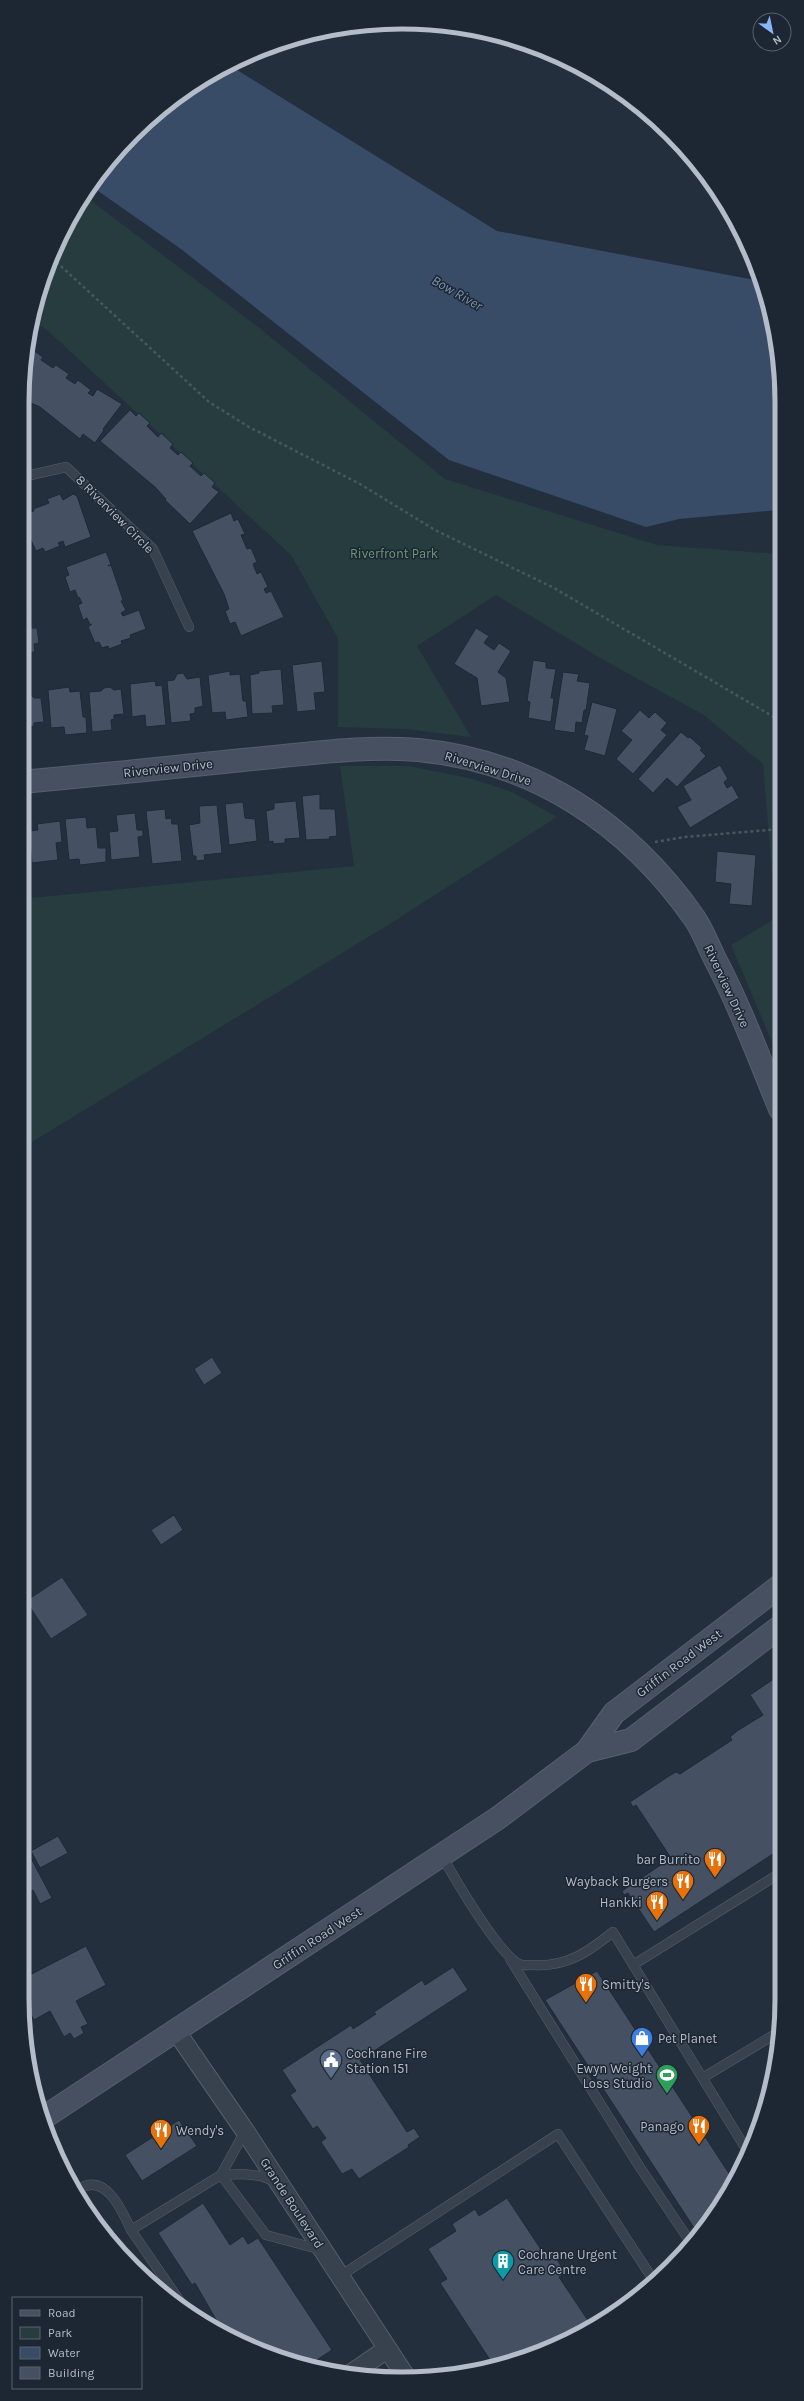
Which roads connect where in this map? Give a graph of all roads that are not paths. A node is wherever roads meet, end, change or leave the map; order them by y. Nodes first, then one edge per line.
1 (29, 475) edge
2 (189, 627) dead end
3 (29, 781) edge
4 (775, 1097) edge
5 (775, 1590) edge
6 (775, 1631) edge
7 (587, 1751) junction
8 (442, 1856) junction
9 (775, 1876) edge
10 (507, 1955) junction
11 (633, 1965) junction
12 (176, 2031) junction
13 (773, 2036) edge
14 (704, 2077) junction
15 (48, 2115) edge
16 (245, 2131) junction
17 (745, 2147) edge
18 (221, 2175) junction
19 (279, 2183) junction
20 (80, 2188) edge
21 (131, 2230) junction
22 (688, 2238) edge
23 (323, 2250) junction
24 (340, 2276) junction
25 (651, 2276) edge
26 (176, 2296) edge
27 (387, 2349) junction
28 (358, 2369) edge
29 (402, 2372) edge

1 - 2 lane, 8 Riverview Circle
3 - 4 main road, Riverview Drive
5 - 7 main road, Griffin Road West
6 - 7 main road, Griffin Road West
7 - 8 main road, Griffin Road West
8 - 10 lane
8 - 12 main road, Griffin Road West
9 - 11 lane
10 - 11 lane
10 - 22 lane
11 - 14 lane
12 - 15 main road, Griffin Road West
12 - 16 street, Grande Boulevard
13 - 14 lane
14 - 17 lane
16 - 18 lane
16 - 19 street, Grande Boulevard
18 - 19 lane
18 - 21 lane
18 - 23 lane
19 - 23 street, Grande Boulevard
20 - 21 lane
21 - 26 lane
23 - 24 street, Grande Boulevard
24 - 25 lane
24 - 27 street, Grande Boulevard
27 - 28 street
27 - 29 street, Grande Boulevard

